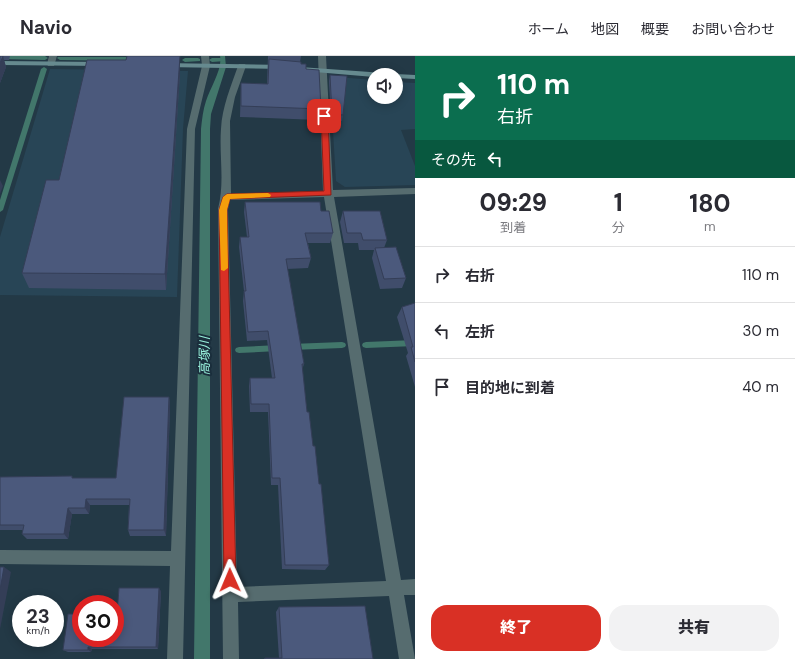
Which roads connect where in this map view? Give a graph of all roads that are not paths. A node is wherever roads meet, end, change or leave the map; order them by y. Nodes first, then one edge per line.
1 (164, 56) edge
2 (322, 56) edge
3 (52, 60) edge
4 (207, 62) edge
5 (0, 63) edge
6 (115, 65) edge
7 (238, 66) junction
8 (322, 70) junction
9 (367, 74) edge
10 (403, 77) edge
11 (415, 78) edge
12 (415, 191) edge
13 (328, 193) junction
14 (227, 197) junction
15 (0, 556) edge
16 (178, 559) junction
17 (415, 587) edge
18 (395, 588) junction
19 (230, 595) junction
20 (175, 659) edge
21 (231, 659) edge
22 (407, 659) edge

1 - 4 street
2 - 8 street
3 - 5 street
3 - 6 street
4 - 7 street
4 - 16 street
7 - 8 street
7 - 14 street
8 - 9 street
8 - 13 street
10 - 11 street
12 - 13 street
13 - 14 street
13 - 18 street
14 - 19 street
15 - 16 street
16 - 20 street
17 - 18 street
18 - 19 street
18 - 22 street
19 - 21 street

